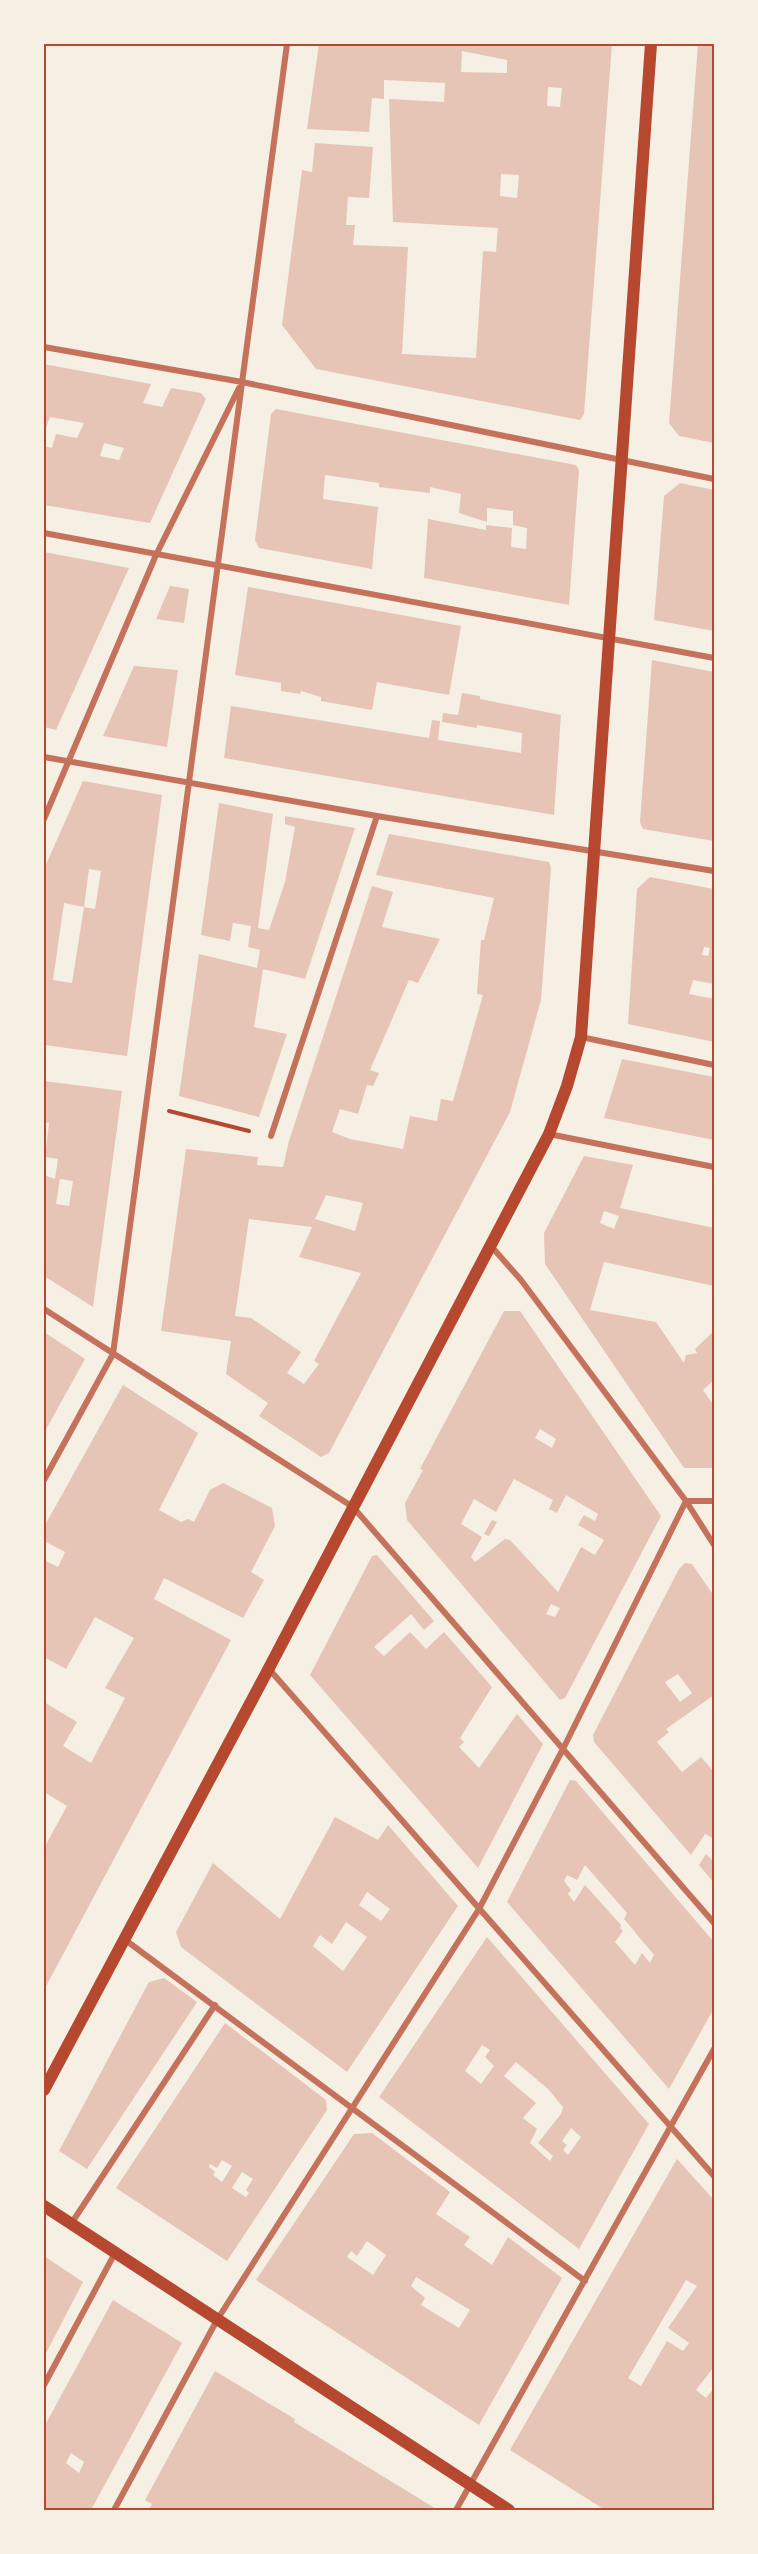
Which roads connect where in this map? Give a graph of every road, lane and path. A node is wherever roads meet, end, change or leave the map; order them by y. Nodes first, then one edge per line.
1 (287, 44) edge
2 (651, 44) edge
3 (44, 347) edge
4 (242, 382) junction
5 (621, 462) junction
6 (714, 479) edge
7 (44, 533) edge
8 (156, 555) junction
9 (219, 564) junction
10 (610, 639) junction
11 (714, 658) edge
12 (44, 757) edge
13 (70, 762) junction
14 (189, 781) junction
15 (377, 816) junction
16 (44, 819) edge
17 (595, 851) junction
18 (714, 871) edge
19 (581, 1037) junction
20 (714, 1065) edge
21 (146, 1105) junction
22 (549, 1134) junction
23 (271, 1136) joint
24 (714, 1167) edge
25 (491, 1245) junction
26 (44, 1309) edge
27 (113, 1354) junction
28 (44, 1480) edge
29 (686, 1501) junction
30 (714, 1501) edge
31 (353, 1507) junction
32 (714, 1545) edge
33 (268, 1668) junction
34 (564, 1747) junction
35 (479, 1909) junction
36 (714, 1923) edge
37 (124, 1939) junction
38 (215, 2005) junction
39 (714, 2049) edge
40 (44, 2090) edge
41 (351, 2109) junction
42 (671, 2128) junction
43 (714, 2176) edge
44 (44, 2206) edge
45 (71, 2224) junction
46 (115, 2253) junction
47 (585, 2281) junction
48 (218, 2320) junction
49 (44, 2385) edge
50 (470, 2485) junction
51 (114, 2511) edge
52 (456, 2511) edge
53 (509, 2511) edge

1 - 4 street
2 - 5 main road
3 - 4 street
4 - 5 street
4 - 8 street
4 - 9 street
5 - 6 street
5 - 10 main road
7 - 8 street
8 - 9 street
8 - 13 street
9 - 10 street
9 - 14 street
10 - 11 street
10 - 17 main road
12 - 13 street
13 - 14 street
13 - 16 street
14 - 15 street
14 - 21 street
15 - 17 street
15 - 23 street
17 - 18 street
17 - 19 main road
19 - 20 street
19 - 22 main road
21 - 23 path
21 - 27 street
22 - 24 street
22 - 25 main road
25 - 29 street
25 - 31 main road
26 - 27 street
27 - 28 street
27 - 31 street
29 - 30 street
29 - 32 street
29 - 34 street
31 - 33 main road
31 - 34 street
33 - 35 street
33 - 37 main road
34 - 35 street
34 - 36 street
35 - 41 street
35 - 42 street
37 - 38 street
37 - 40 main road
38 - 41 street
38 - 45 street
39 - 42 street
41 - 47 street
41 - 48 street
42 - 43 street
42 - 47 street
44 - 45 main road
45 - 46 main road
46 - 48 main road
46 - 49 street
47 - 50 street
48 - 50 main road
48 - 51 street
50 - 52 street
50 - 53 main road

